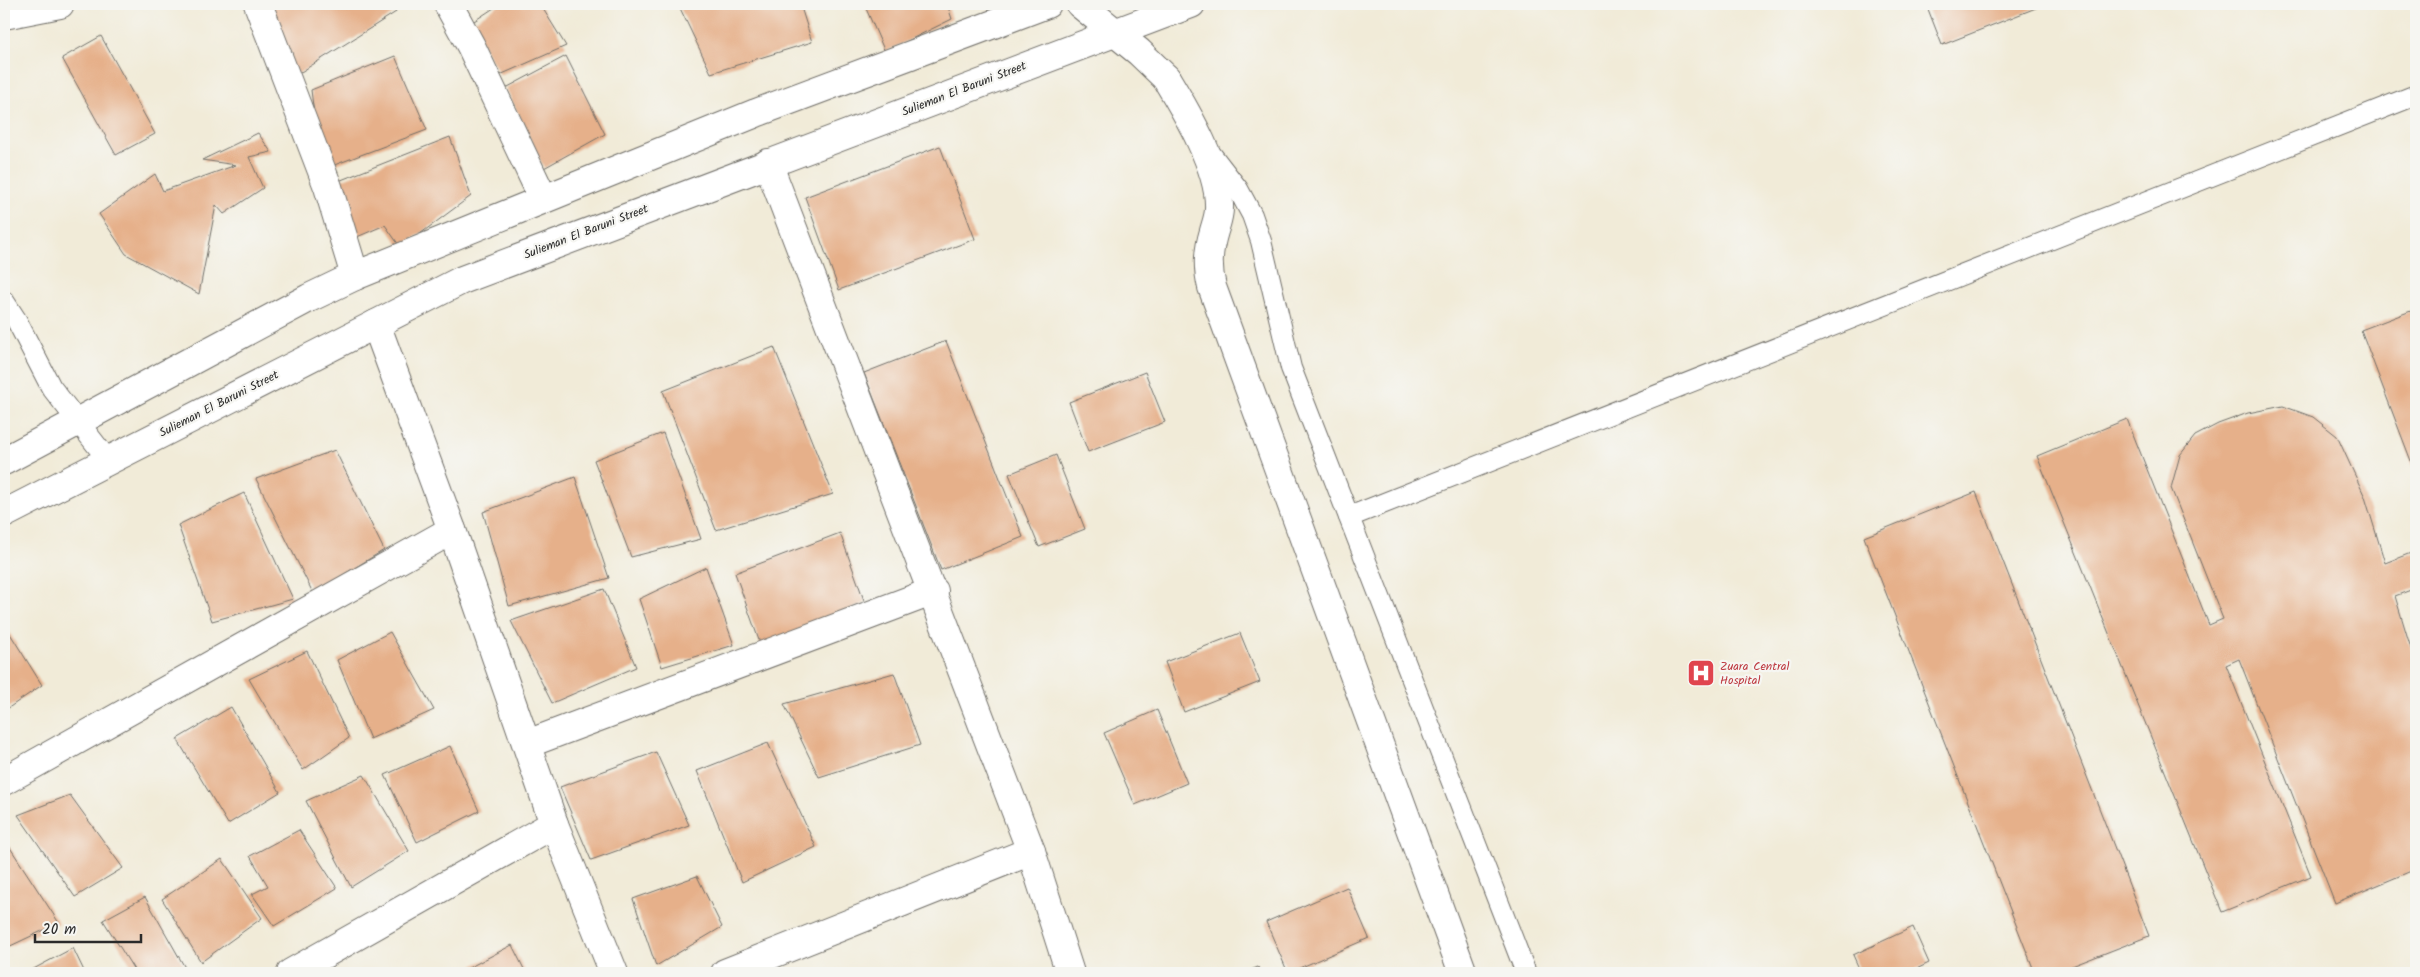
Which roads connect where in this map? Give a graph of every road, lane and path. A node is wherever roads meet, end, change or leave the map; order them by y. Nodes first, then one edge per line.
1 (60, 4) edge
2 (258, 4) edge
3 (448, 4) edge
4 (1047, 4) edge
5 (1080, 4) edge
6 (1191, 4) edge
7 (1139, 12) edge
8 (4, 15) edge
9 (1116, 32) junction
10 (1166, 78) junction
11 (2416, 95) edge
12 (1203, 145) junction
13 (768, 163) junction
14 (543, 198) junction
15 (355, 276) junction
16 (4, 301) edge
17 (376, 324) junction
18 (79, 422) junction
19 (108, 460) junction
20 (4, 462) edge
21 (4, 514) edge
22 (1349, 516) junction
23 (452, 530) junction
24 (934, 591) junction
25 (527, 744) junction
26 (4, 781) edge
27 (554, 824) junction
28 (1032, 851) junction
29 (291, 973) edge
30 (614, 973) edge
31 (725, 973) edge
32 (1070, 973) edge
33 (1462, 973) edge
34 (1526, 973) edge

1 - 8 street
2 - 15 street
3 - 14 street
4 - 14 street
5 - 9 street
6 - 7 street, Sulieman El Baruni Street
7 - 9 street, Sulieman El Baruni Street
7 - 10 street
9 - 10 street
9 - 13 street, Sulieman El Baruni Street
10 - 12 street
11 - 22 lane
12 - 22 lane
12 - 33 street
13 - 17 street, Sulieman El Baruni Street
13 - 24 street
14 - 15 street
15 - 18 street
16 - 18 lane
17 - 19 street, Sulieman El Baruni Street
17 - 23 street
18 - 19 lane
18 - 20 street
19 - 21 street, Sulieman El Baruni Street
22 - 34 lane
23 - 25 street
23 - 26 street
24 - 25 street
24 - 28 street
25 - 27 street
27 - 29 street
27 - 30 street
28 - 31 street
28 - 32 street

